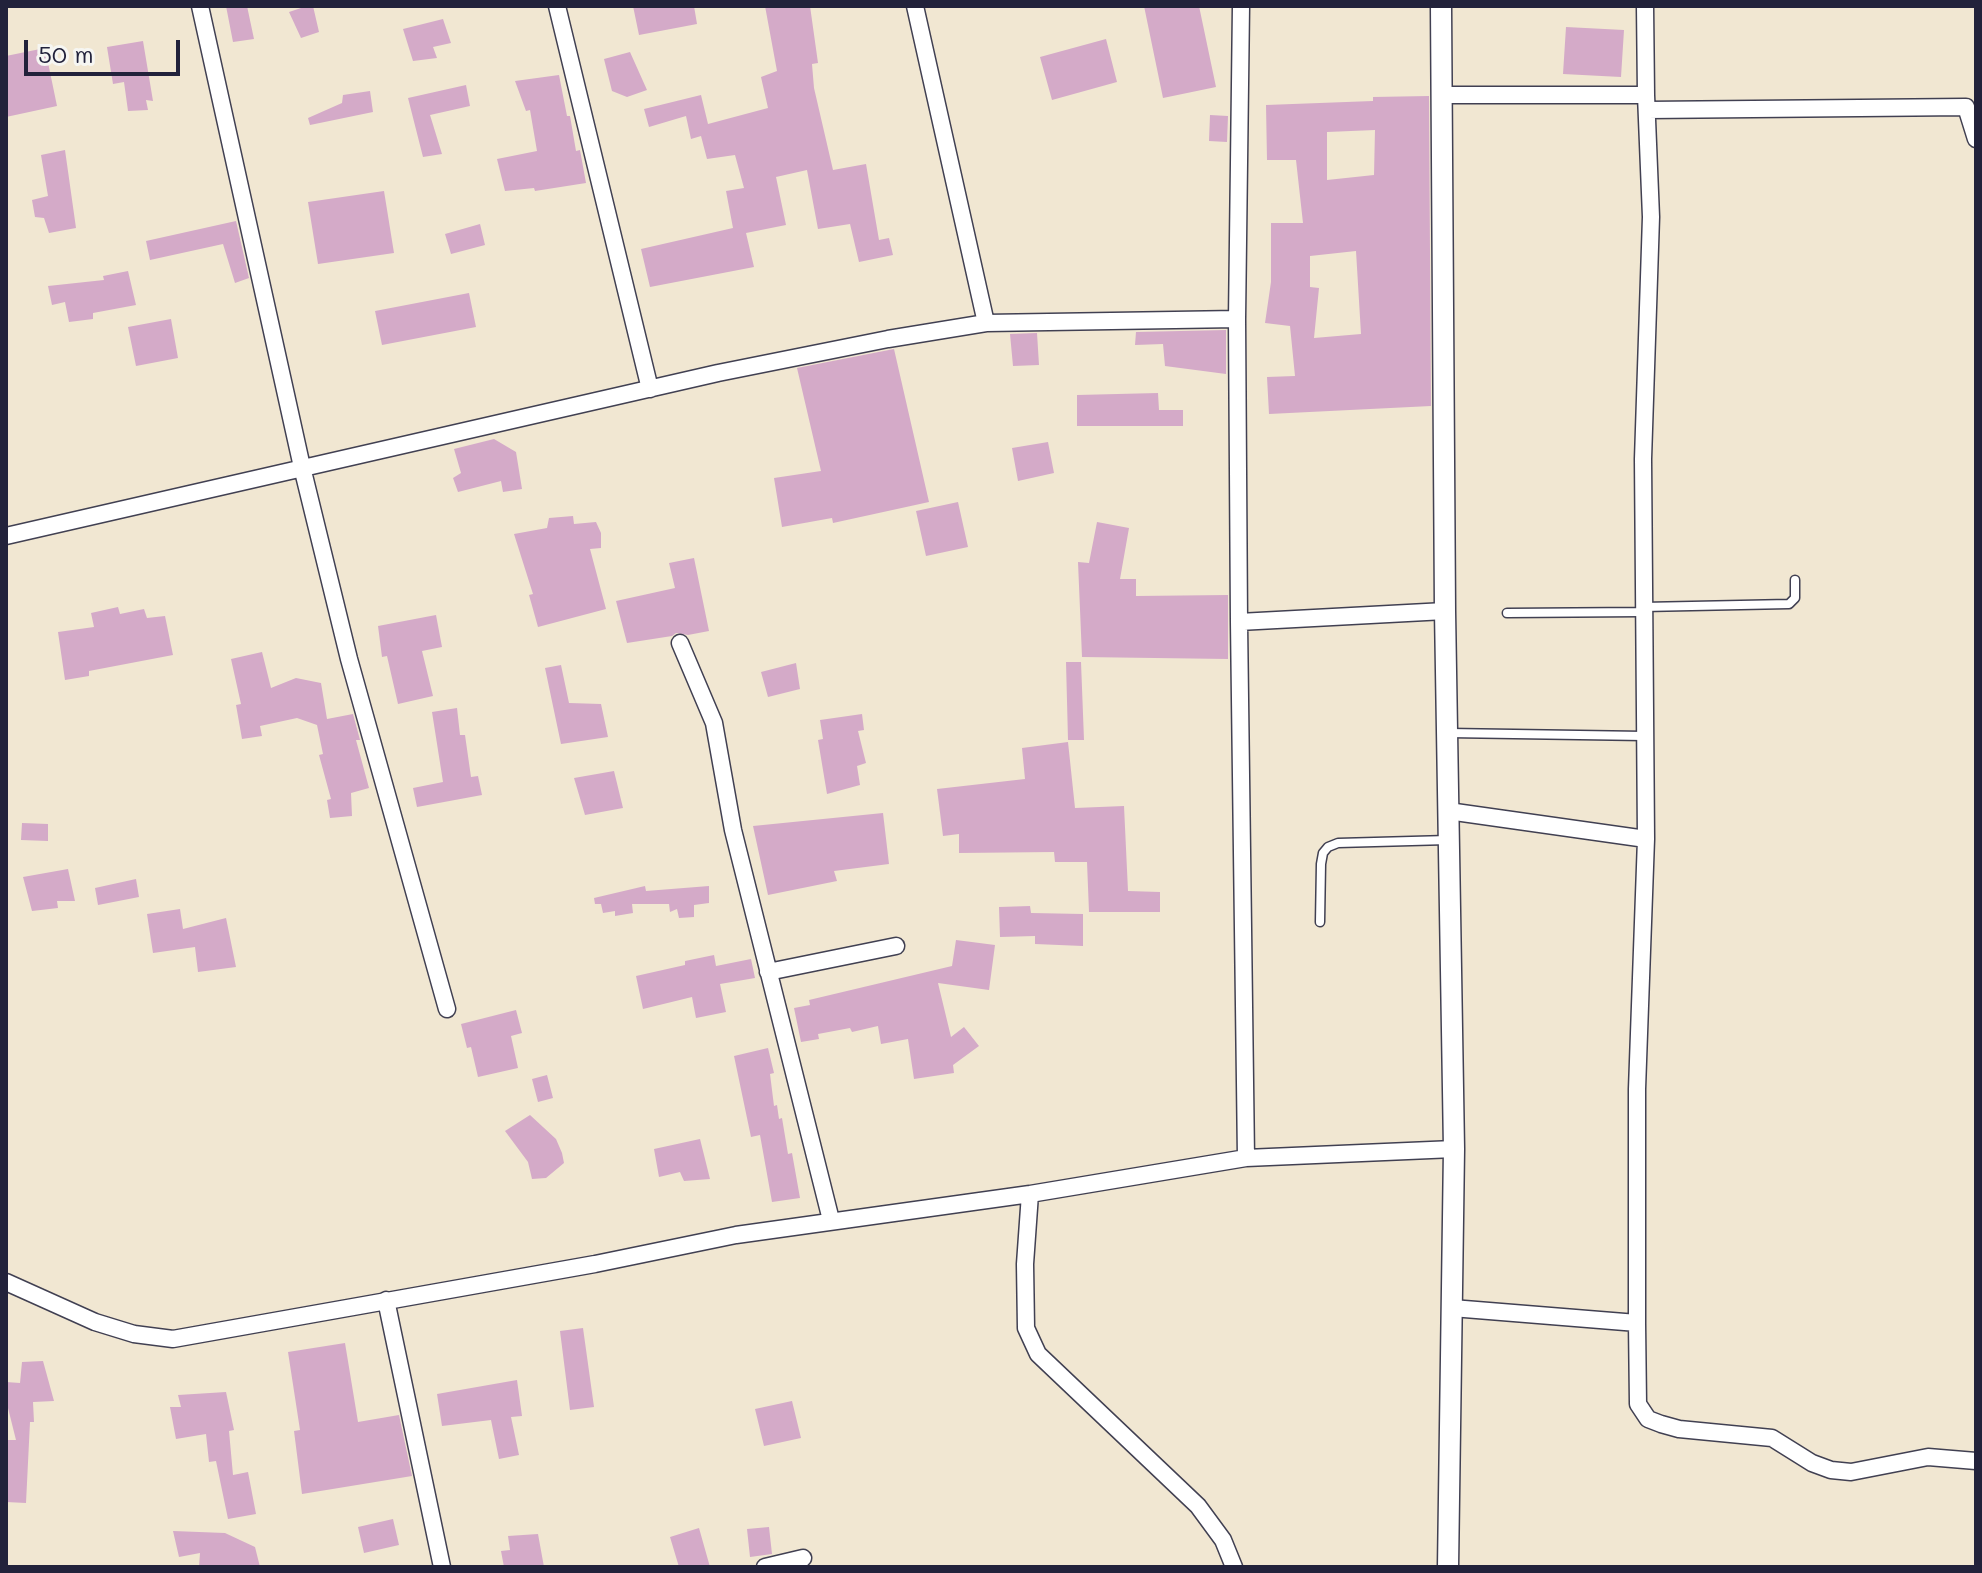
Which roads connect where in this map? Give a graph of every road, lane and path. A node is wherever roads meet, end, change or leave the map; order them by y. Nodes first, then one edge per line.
1 (200, 6) edge
2 (557, 6) edge
3 (915, 6) edge
4 (1241, 6) edge
5 (1441, 6) edge
6 (1645, 6) edge
7 (1444, 95) junction
8 (1646, 102) junction
9 (1971, 104) edge
10 (1976, 139) edge
11 (1237, 319) junction
12 (986, 323) junction
13 (650, 389) junction
14 (302, 467) junction
15 (6, 536) edge
16 (1795, 580) dead end
17 (1642, 610) junction
18 (1445, 611) junction
19 (1507, 613) dead end
20 (1239, 622) junction
21 (680, 643) dead end
22 (1447, 733) junction
23 (1644, 736) junction
24 (1448, 811) junction
25 (1646, 839) junction
26 (1449, 840) junction
27 (1320, 922) dead end
28 (896, 946) dead end
29 (768, 972) junction
30 (447, 1009) dead end
31 (1454, 1149) junction
32 (1246, 1158) junction
33 (1030, 1194) junction
34 (831, 1220) junction
35 (6, 1282) edge
36 (386, 1300) junction
37 (1452, 1308) junction
38 (1637, 1323) junction
39 (1976, 1461) edge
40 (803, 1558) dead end
41 (442, 1567) edge
42 (765, 1567) edge
43 (1234, 1567) edge
44 (1448, 1567) edge

1 - 14 street
2 - 13 street
3 - 12 street
4 - 11 street
5 - 7 street
6 - 8 street
7 - 8 street
7 - 18 street
8 - 9 street
8 - 17 street
9 - 10 street
11 - 12 street
11 - 20 street
12 - 13 street
13 - 14 street
14 - 15 street
14 - 30 street
16 - 17 lane
17 - 19 lane
17 - 23 street
18 - 20 street
18 - 22 street
20 - 32 street
21 - 29 street
22 - 23 lane
22 - 24 street
23 - 25 street
24 - 25 street
24 - 26 street
25 - 38 street
26 - 27 lane
26 - 31 street
28 - 29 street
29 - 34 street
31 - 32 street
31 - 37 street
32 - 33 street
33 - 34 street
33 - 43 street
34 - 36 street
35 - 36 street
36 - 41 street
37 - 38 street
37 - 44 street
38 - 39 street
40 - 42 street

